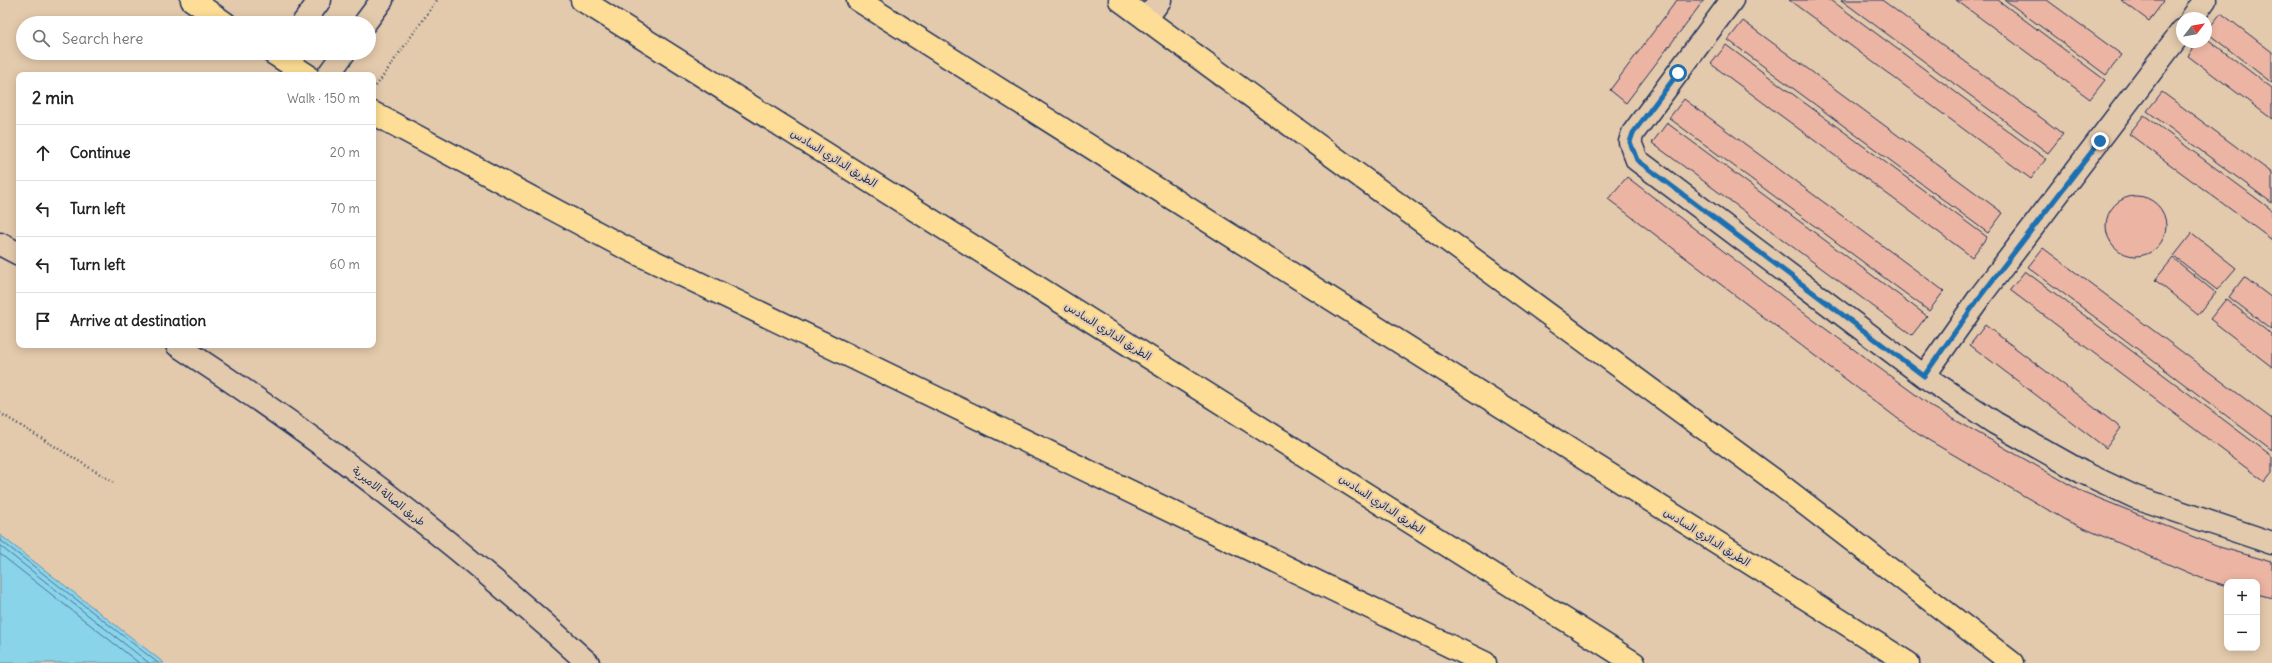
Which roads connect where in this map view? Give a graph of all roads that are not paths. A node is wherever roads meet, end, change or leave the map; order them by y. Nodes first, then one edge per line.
1 (192, 0) edge
2 (320, 0) edge
3 (382, 0) edge
4 (582, 0) edge
5 (858, 0) edge
6 (1120, 0) edge
7 (1160, 0) edge
8 (1732, 0) edge
9 (2205, 0) edge
10 (2196, 12) edge
11 (215, 16) edge
12 (308, 16) edge
13 (370, 16) edge
14 (1146, 19) junction
15 (2176, 40) edge
16 (286, 60) edge
17 (339, 60) edge
18 (303, 72) edge
19 (330, 72) edge
20 (376, 116) edge
21 (0, 244) edge
22 (16, 252) edge
23 (182, 348) edge
24 (1924, 376) junction
25 (2271, 541) edge
26 (588, 663) edge
27 (1485, 663) edge
28 (1634, 663) edge
29 (1908, 663) edge
30 (2012, 663) edge

1 - 11 highway
2 - 12 street
3 - 13 street
4 - 28 highway, الطريق الدائري السادس
5 - 29 highway, الطريق الدائري السادس
6 - 14 highway
7 - 14 street
8 - 24 street
9 - 10 street
14 - 30 highway
15 - 24 street
16 - 18 highway
17 - 19 street
20 - 27 highway
21 - 22 street
23 - 26 street, طريق الصالة الاميرية
24 - 25 street

